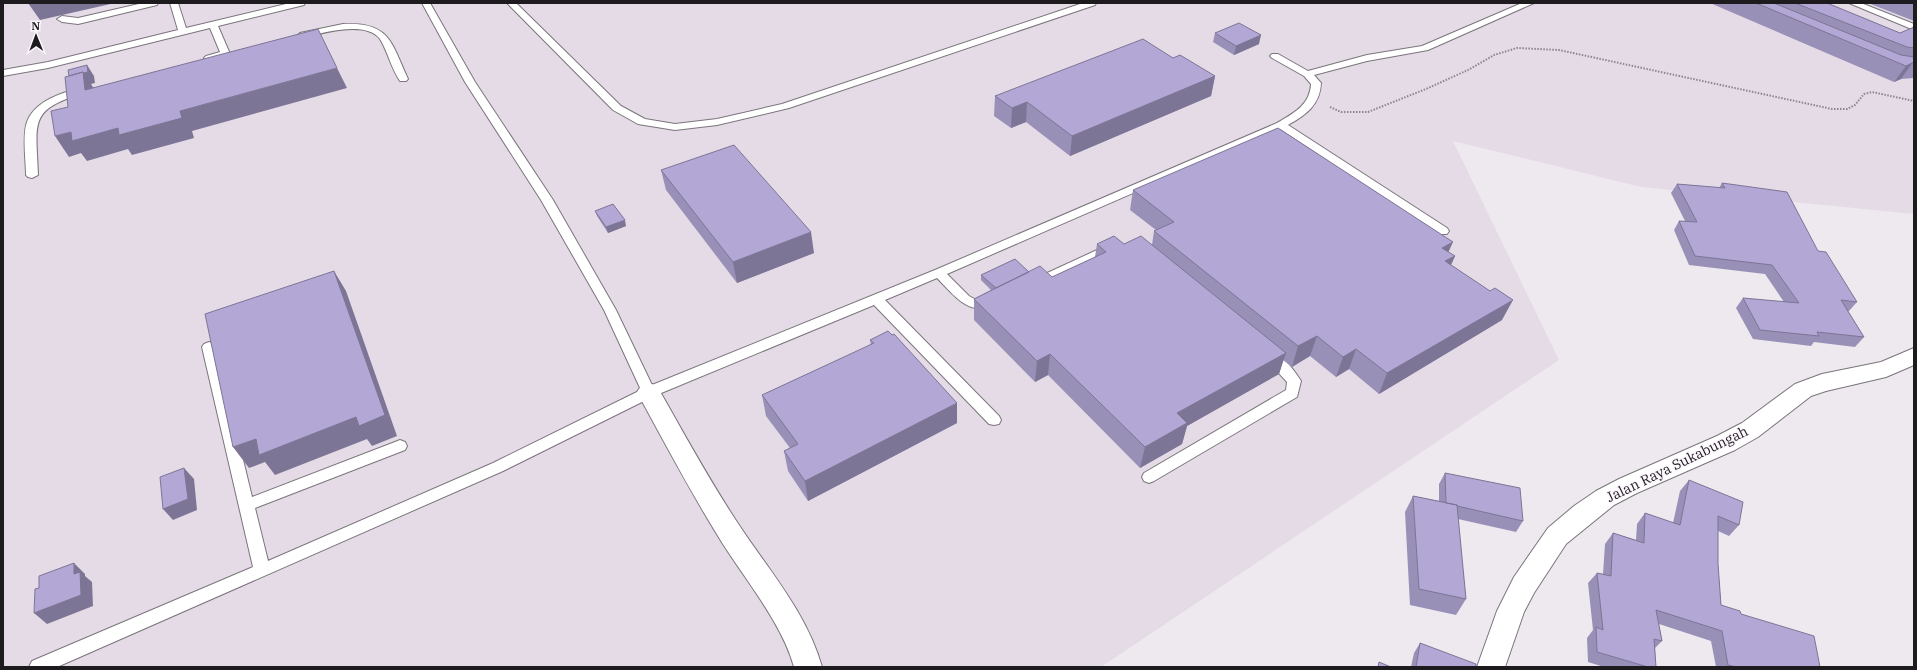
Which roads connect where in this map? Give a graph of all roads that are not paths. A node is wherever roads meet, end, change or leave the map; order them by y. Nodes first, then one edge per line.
1 (154, 3) edge
2 (174, 3) edge
3 (266, 3) edge
4 (301, 3) edge
5 (426, 3) edge
6 (511, 3) edge
7 (1092, 3) edge
8 (1530, 3) edge
9 (1853, 3) edge
10 (62, 19) dead end
11 (213, 25) junction
12 (1914, 27) edge
13 (181, 28) junction
14 (295, 37) edge
15 (1276, 56) dead end
16 (203, 60) edge
17 (3, 68) edge
18 (3, 73) edge
19 (1307, 74) junction
20 (403, 79) dead end
21 (96, 87) edge
22 (1281, 125) junction
23 (32, 175) dead end
24 (1443, 231) dead end
25 (1123, 246) edge
26 (939, 273) junction
27 (1026, 287) edge
28 (1006, 297) edge
29 (876, 299) junction
30 (912, 335) junction
31 (897, 341) edge
32 (209, 347) edge
33 (1259, 347) edge
34 (1914, 356) edge
35 (649, 392) junction
36 (994, 420) dead end
37 (400, 446) dead end
38 (1149, 477) dead end
39 (247, 505) junction
40 (262, 571) junction
41 (38, 667) edge
42 (808, 667) edge
43 (1491, 667) edge

1 - 10 lane
2 - 13 lane
3 - 13 lane
4 - 11 lane
5 - 35 lane
6 - 7 lane
8 - 19 lane
9 - 12 lane
11 - 13 lane
11 - 16 lane
13 - 17 lane
13 - 18 lane
14 - 20 lane
15 - 19 lane
19 - 22 lane
21 - 23 lane
22 - 24 lane
22 - 26 lane
25 - 27 lane
26 - 28 lane
26 - 29 lane
29 - 30 lane
29 - 35 lane
30 - 31 lane
30 - 36 lane
32 - 39 lane
33 - 38 lane
34 - 43 street, Jalan Raya Sukabungah
35 - 40 lane
35 - 42 street
37 - 39 lane
39 - 40 lane
40 - 41 lane

